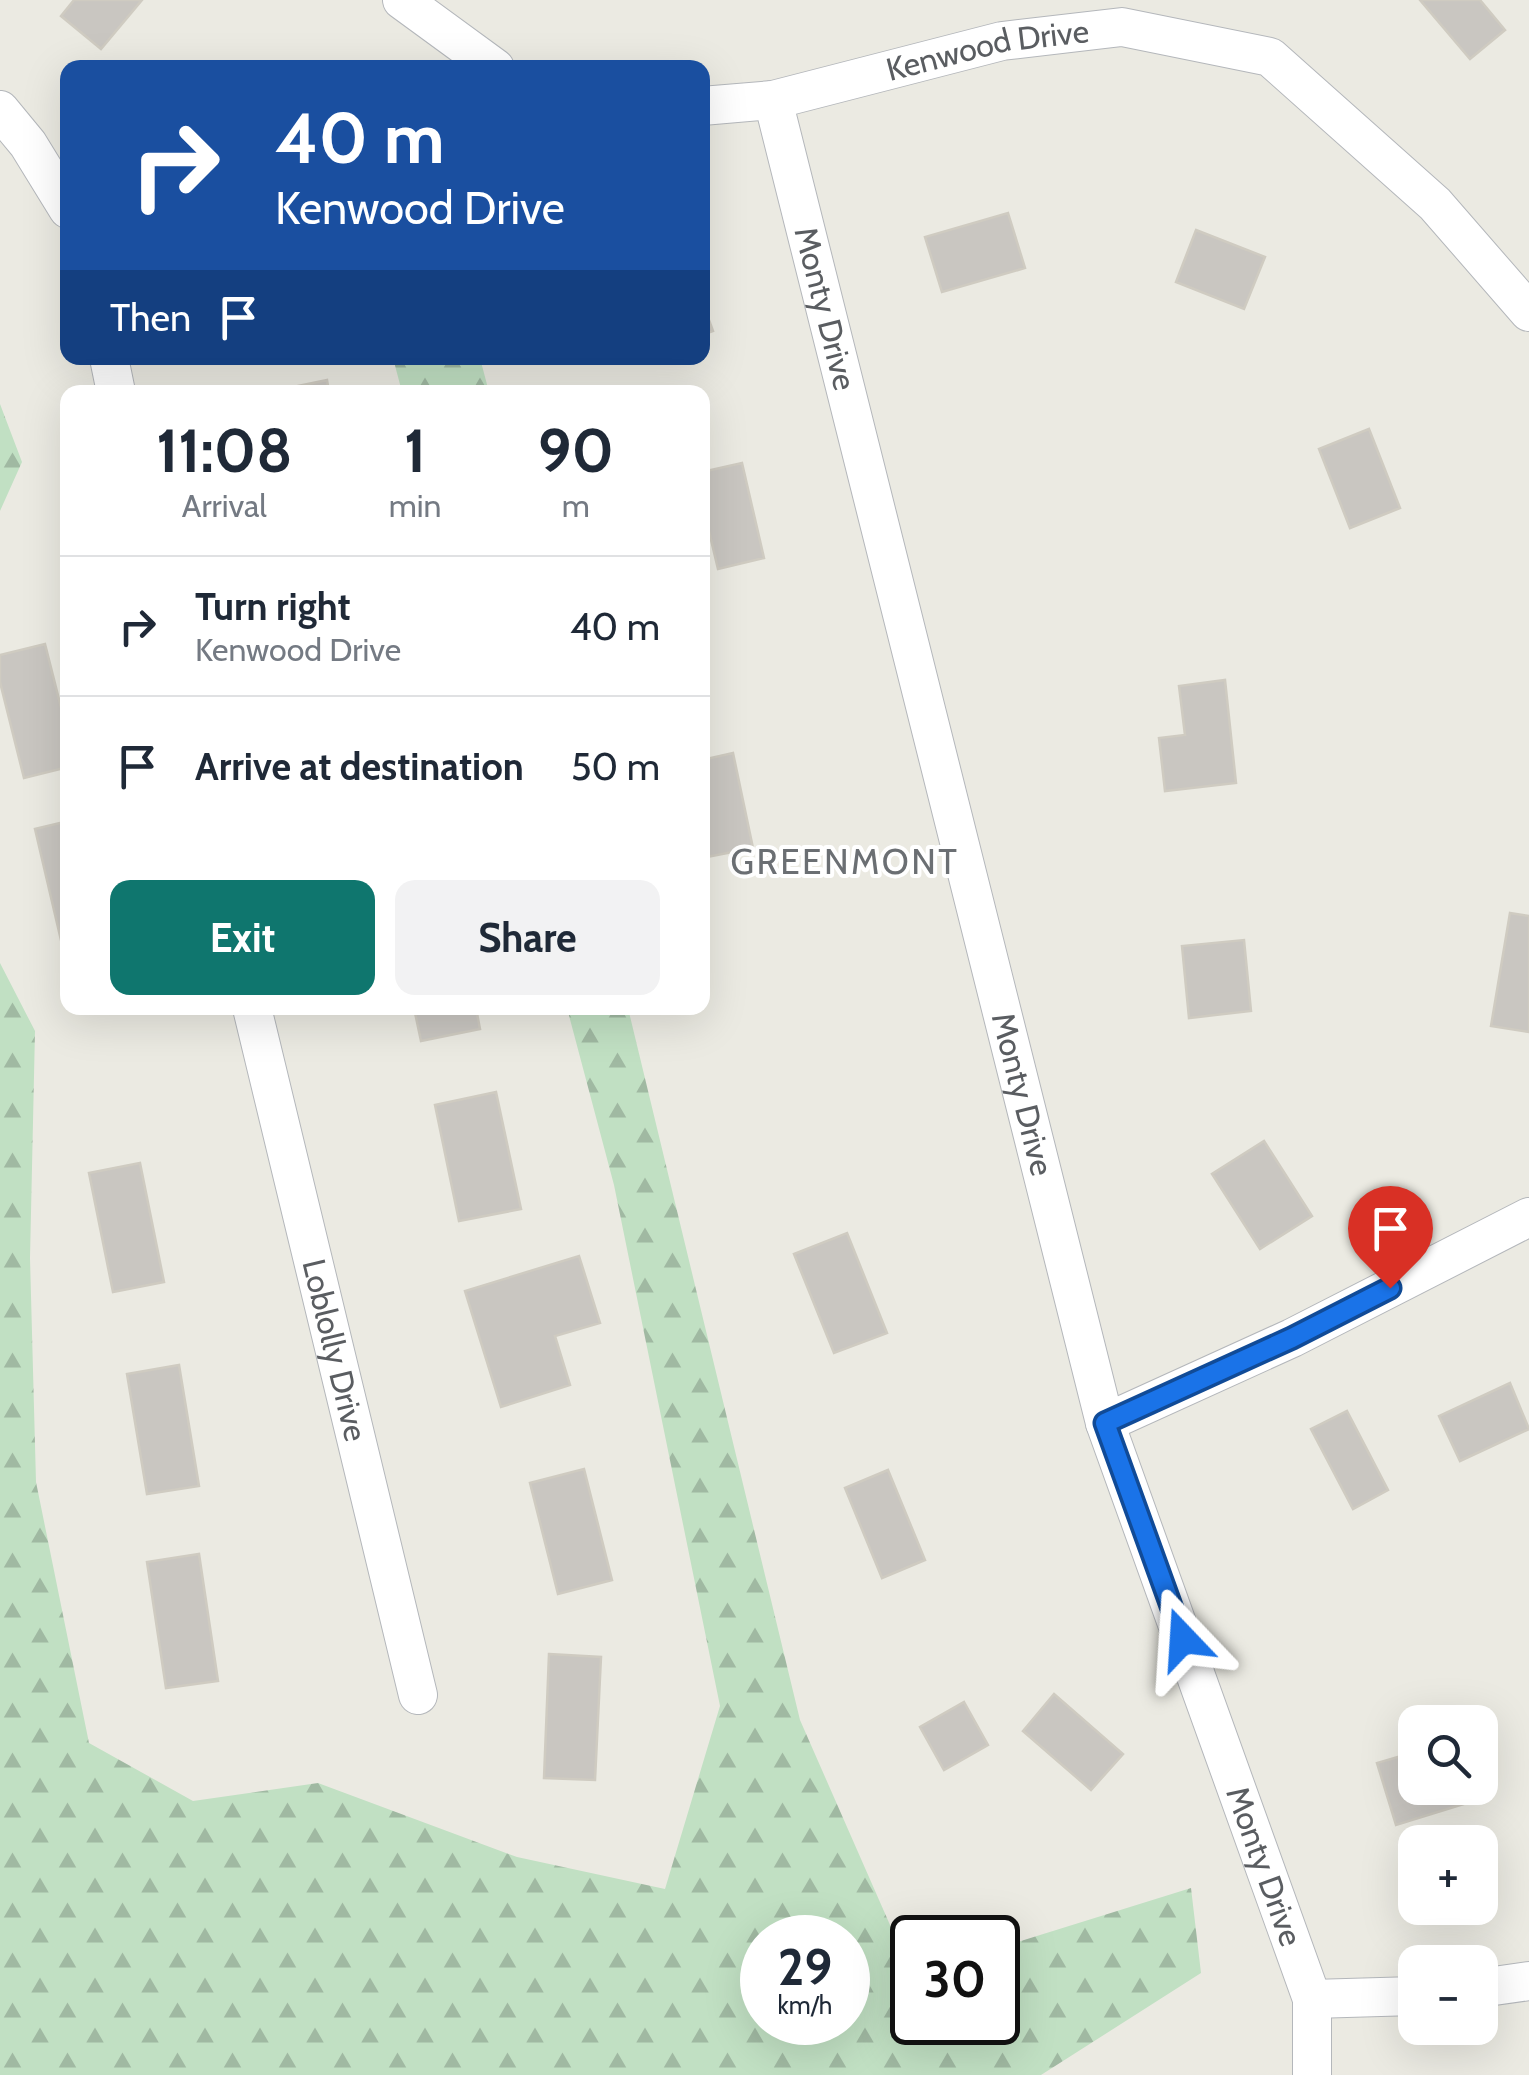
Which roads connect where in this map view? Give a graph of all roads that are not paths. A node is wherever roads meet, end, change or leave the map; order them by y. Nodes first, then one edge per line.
1 (402, 0) edge
2 (484, 60) edge
3 (773, 100) junction
4 (710, 105) edge
5 (0, 110) edge
6 (60, 196) edge
7 (1529, 312) edge
8 (254, 1015) edge
9 (1529, 1218) edge
10 (1105, 1423) junction
11 (418, 1695) dead end
12 (1529, 1982) edge
13 (1498, 1986) edge
14 (1398, 1996) edge
15 (1312, 1999) junction
16 (1312, 2075) edge

1 - 2 street
3 - 4 street, Kenwood Drive
3 - 7 street, Kenwood Drive
3 - 10 street, Monty Drive
5 - 6 street
8 - 11 street, Loblolly Drive
9 - 10 street
10 - 15 street, Monty Drive
12 - 13 street
14 - 15 street
15 - 16 street, Monty Drive

